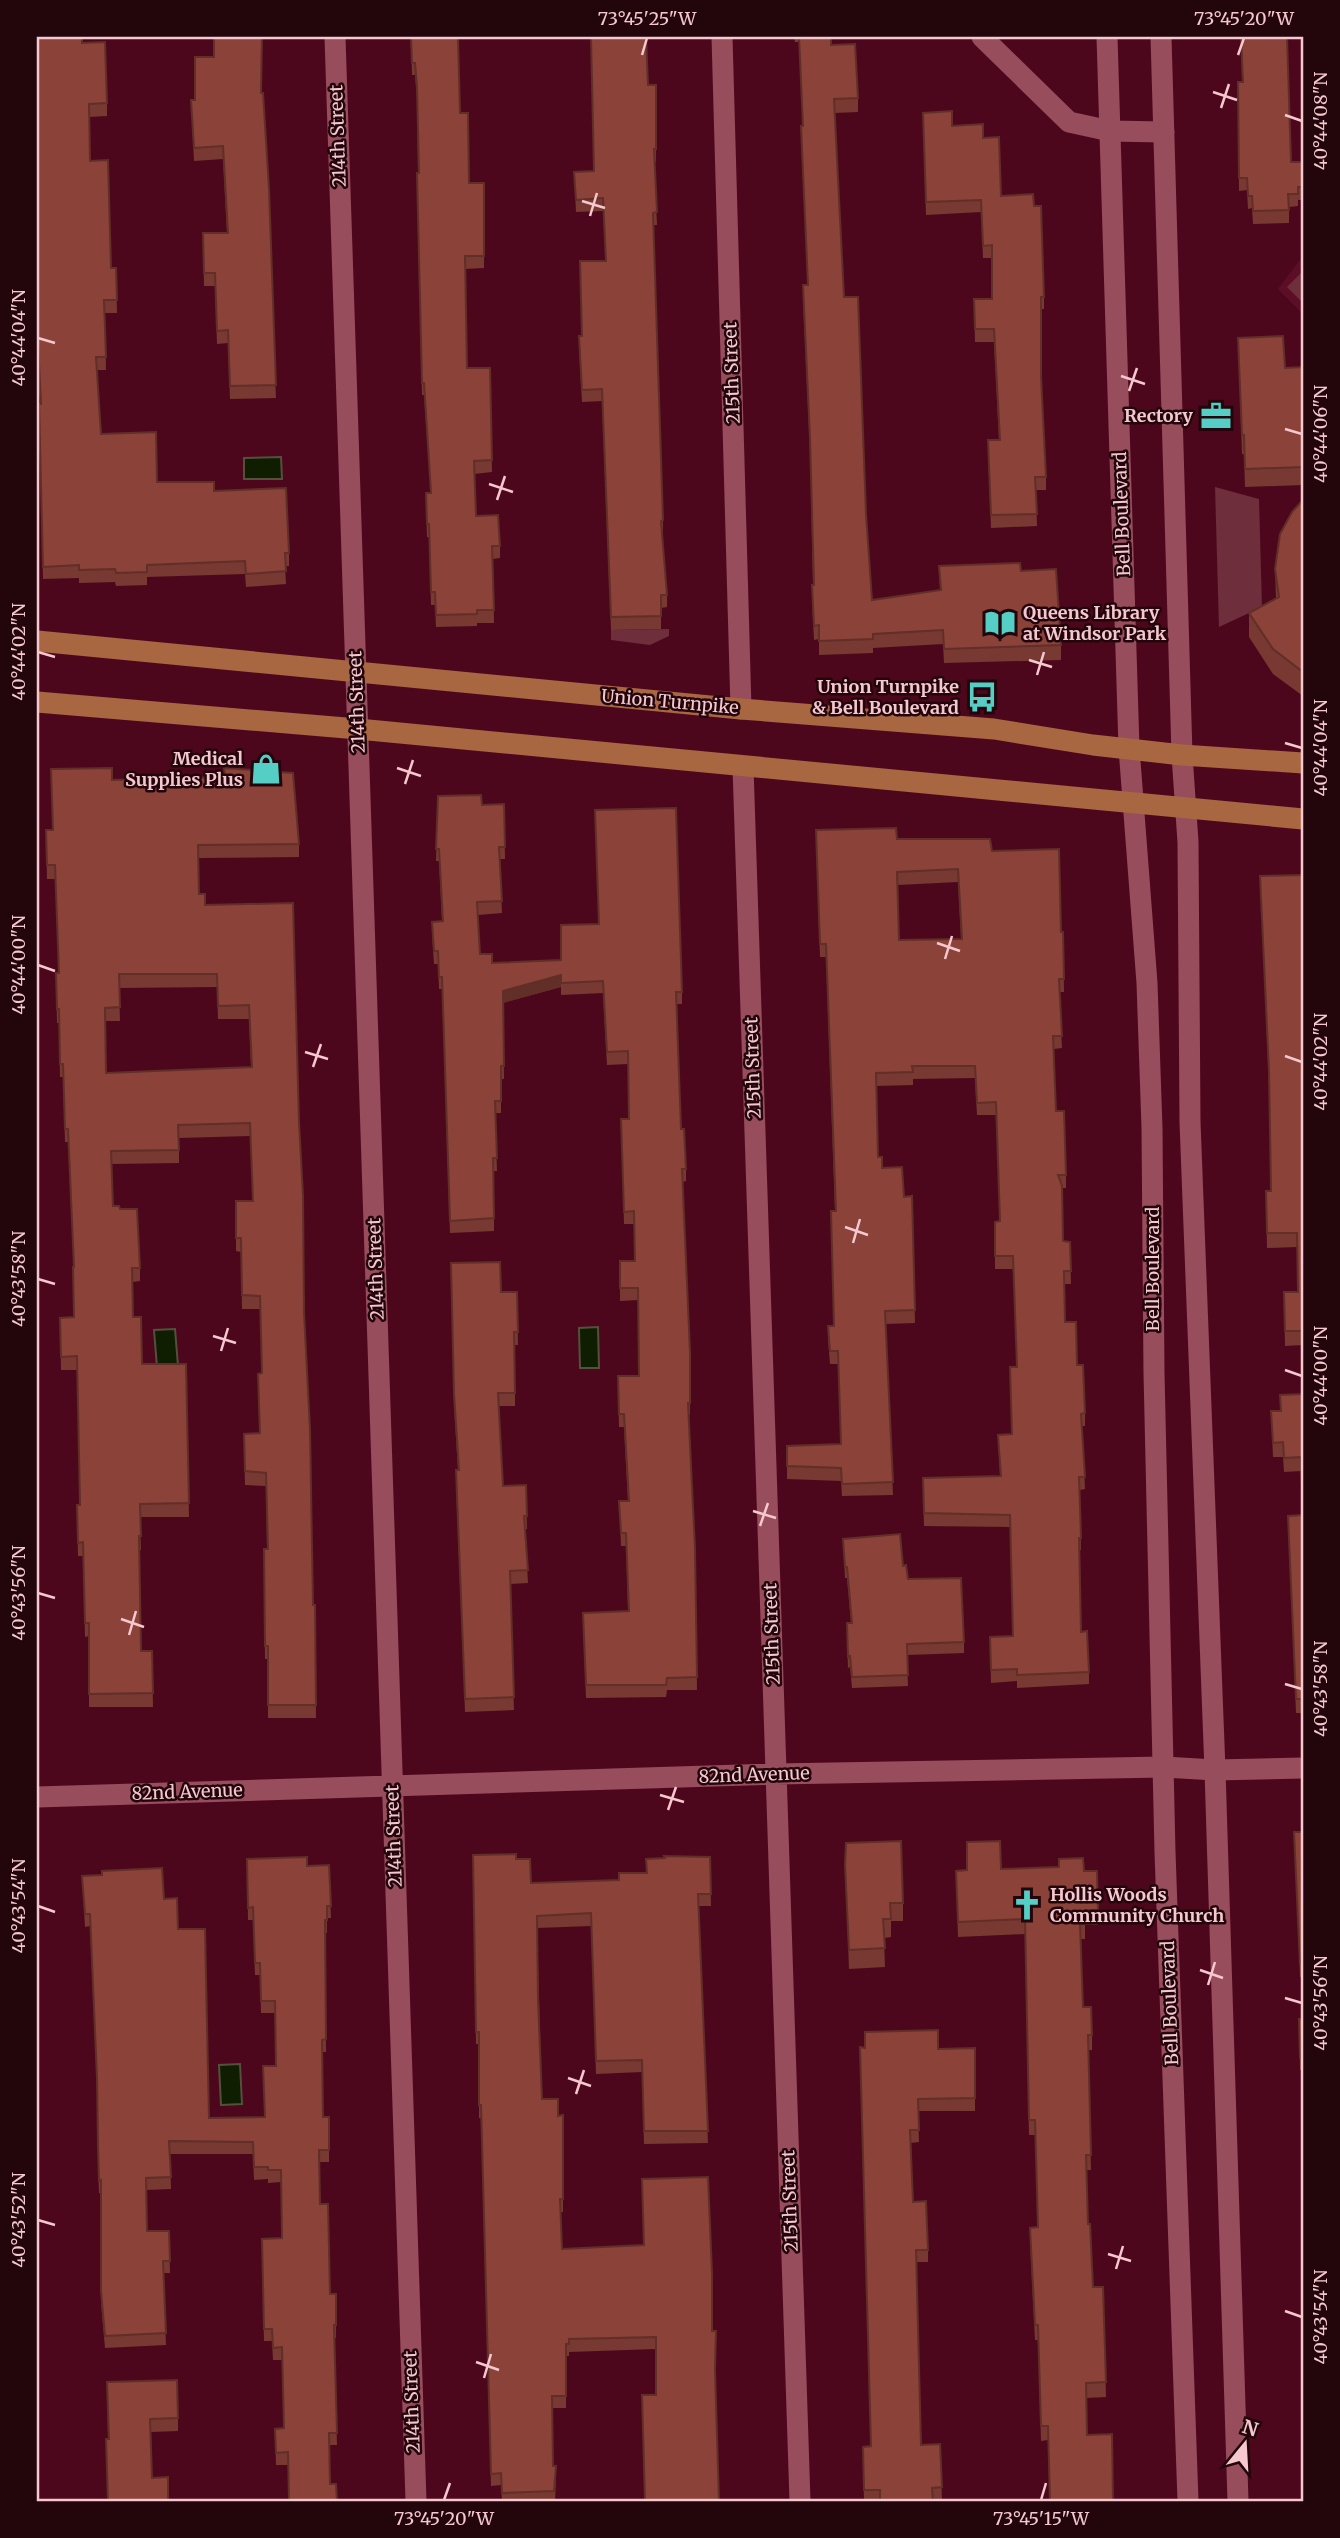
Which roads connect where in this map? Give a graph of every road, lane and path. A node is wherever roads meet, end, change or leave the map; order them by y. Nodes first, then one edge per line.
1 (335, 37) edge
2 (722, 37) edge
3 (982, 37) edge
4 (1107, 37) edge
5 (1161, 37) edge
6 (1110, 131) junction
7 (1164, 132) junction
8 (37, 641) edge
9 (356, 672) junction
10 (37, 702) edge
11 (741, 709) junction
12 (358, 729) junction
13 (1129, 748) junction
14 (1182, 755) junction
15 (1303, 763) edge
16 (743, 767) junction
17 (1134, 803) junction
18 (1187, 809) junction
19 (1303, 819) edge
20 (1164, 1767) junction
21 (1303, 1768) edge
22 (1215, 1770) junction
23 (776, 1774) junction
24 (393, 1786) junction
25 (37, 1797) edge
26 (416, 2501) edge
27 (800, 2501) edge
28 (1188, 2501) edge
29 (1238, 2501) edge

1 - 9 street, 214th Street
2 - 11 street, 215th Street
3 - 6 street
4 - 6 street, Bell Boulevard
5 - 7 street
6 - 7 street
6 - 13 street, Bell Boulevard
7 - 14 street
8 - 9 main road, Union Turnpike
9 - 11 main road, Union Turnpike
9 - 12 street, 214th Street
10 - 12 main road
11 - 13 main road, Union Turnpike
12 - 16 main road
12 - 24 street, 214th Street
13 - 14 main road, Union Turnpike
13 - 17 street, Bell Boulevard
14 - 15 main road, Union Turnpike
14 - 18 street
16 - 17 main road
16 - 23 street, 215th Street
17 - 18 main road
17 - 20 street, Bell Boulevard
18 - 19 main road
18 - 22 street
20 - 22 street, 82nd Avenue
20 - 23 street, 82nd Avenue
20 - 28 street, Bell Boulevard
21 - 22 street, 82nd Avenue
22 - 29 street
23 - 24 street, 82nd Avenue
23 - 27 street, 215th Street
24 - 25 street, 82nd Avenue
24 - 26 street, 214th Street

